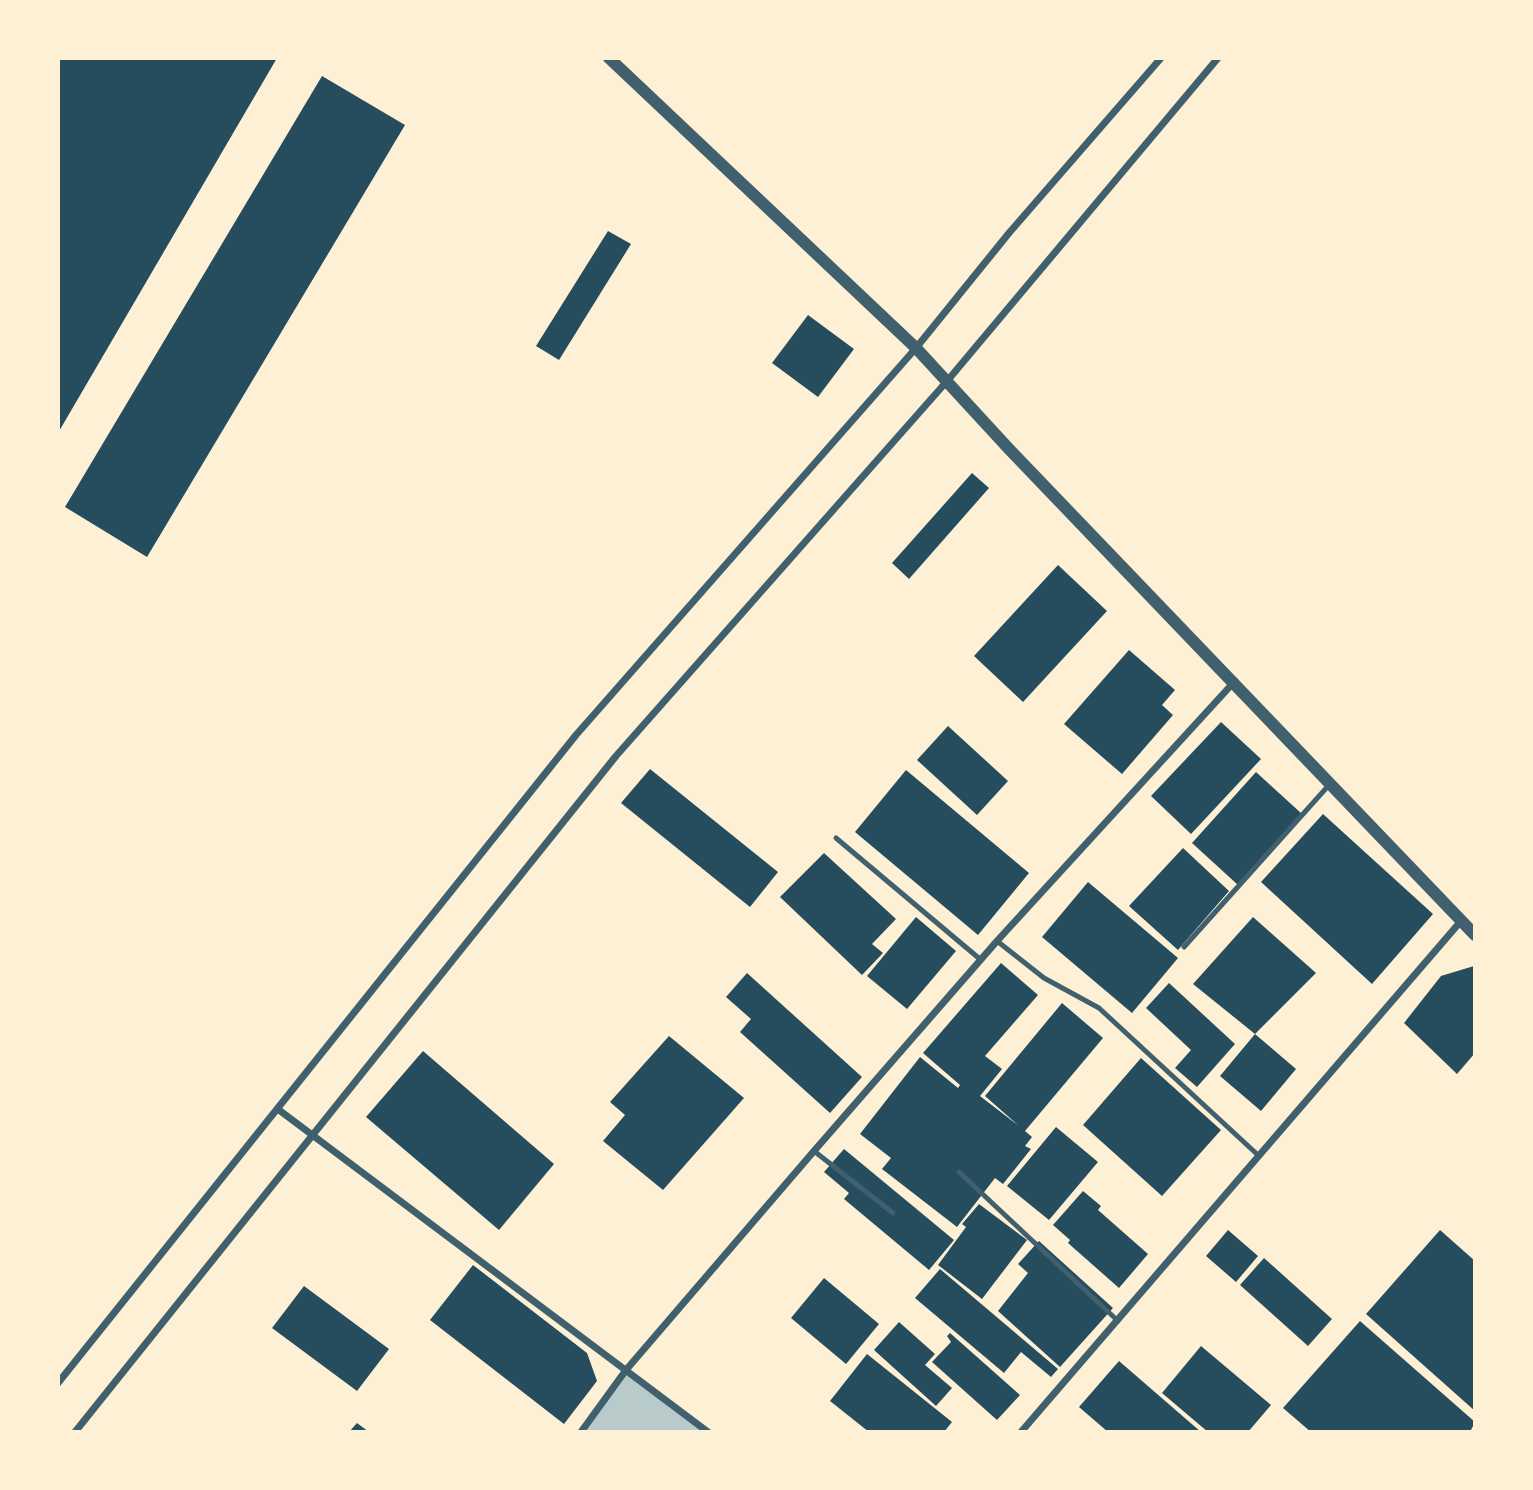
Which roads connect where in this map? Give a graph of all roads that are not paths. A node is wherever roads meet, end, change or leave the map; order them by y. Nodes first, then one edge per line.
1 (609, 58) edge
2 (1161, 58) edge
3 (1218, 58) edge
4 (916, 348) junction
5 (948, 380) junction
6 (1235, 681) junction
7 (1331, 783) junction
8 (836, 838) dead end
9 (1461, 921) junction
10 (1475, 935) edge
11 (997, 941) junction
12 (1184, 947) dead end
13 (981, 960) junction
14 (279, 1110) junction
15 (312, 1135) junction
16 (814, 1151) junction
17 (1259, 1156) junction
18 (959, 1172) dead end
19 (893, 1213) dead end
20 (1118, 1321) junction
21 (626, 1370) junction
22 (58, 1383) edge
23 (75, 1432) edge
24 (581, 1432) edge
25 (708, 1432) edge
26 (1021, 1432) edge

1 - 4 street
2 - 4 street
3 - 5 street
4 - 5 street
4 - 14 street
5 - 6 street
5 - 15 street
6 - 7 street
6 - 11 street
7 - 9 street
7 - 12 lane
8 - 13 lane
9 - 10 street
9 - 17 street
11 - 13 street
11 - 17 lane
13 - 16 street
14 - 15 street
14 - 22 street
15 - 21 street
15 - 23 street
16 - 19 lane
16 - 21 street
17 - 20 street
18 - 20 lane
20 - 26 street
21 - 24 street
21 - 25 street

